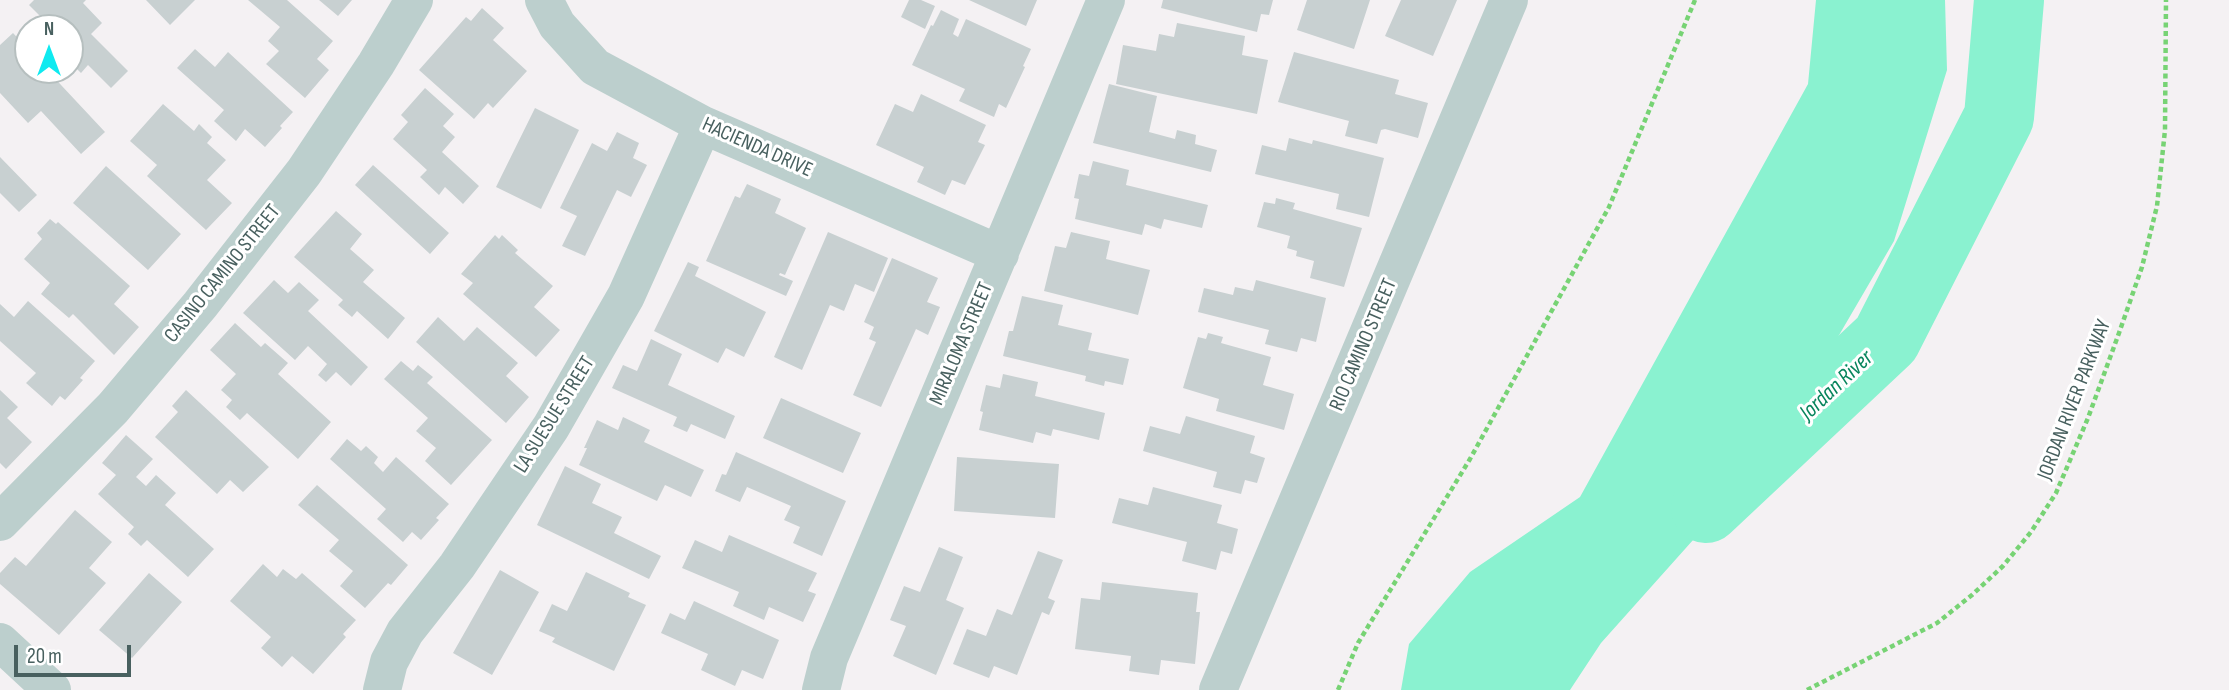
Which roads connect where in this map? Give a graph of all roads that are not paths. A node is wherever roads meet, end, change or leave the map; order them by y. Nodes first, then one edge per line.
1 (414, 0) edge
2 (544, 0) edge
3 (1106, 0) edge
4 (1509, 0) edge
5 (703, 125) junction
6 (1000, 254) junction
7 (0, 522) edge
8 (0, 642) edge
9 (52, 690) edge
10 (382, 690) edge
11 (821, 690) edge
12 (1218, 690) edge

1 - 7 street, CASINO CAMINO STREET
2 - 5 street, HACIENDA DRIVE
3 - 6 street, MIRALOMA STREET
4 - 12 street, RIO CAMINO STREET
5 - 6 street, HACIENDA DRIVE
5 - 10 street, LA SUESUE STREET
6 - 11 street, MIRALOMA STREET
8 - 9 street

